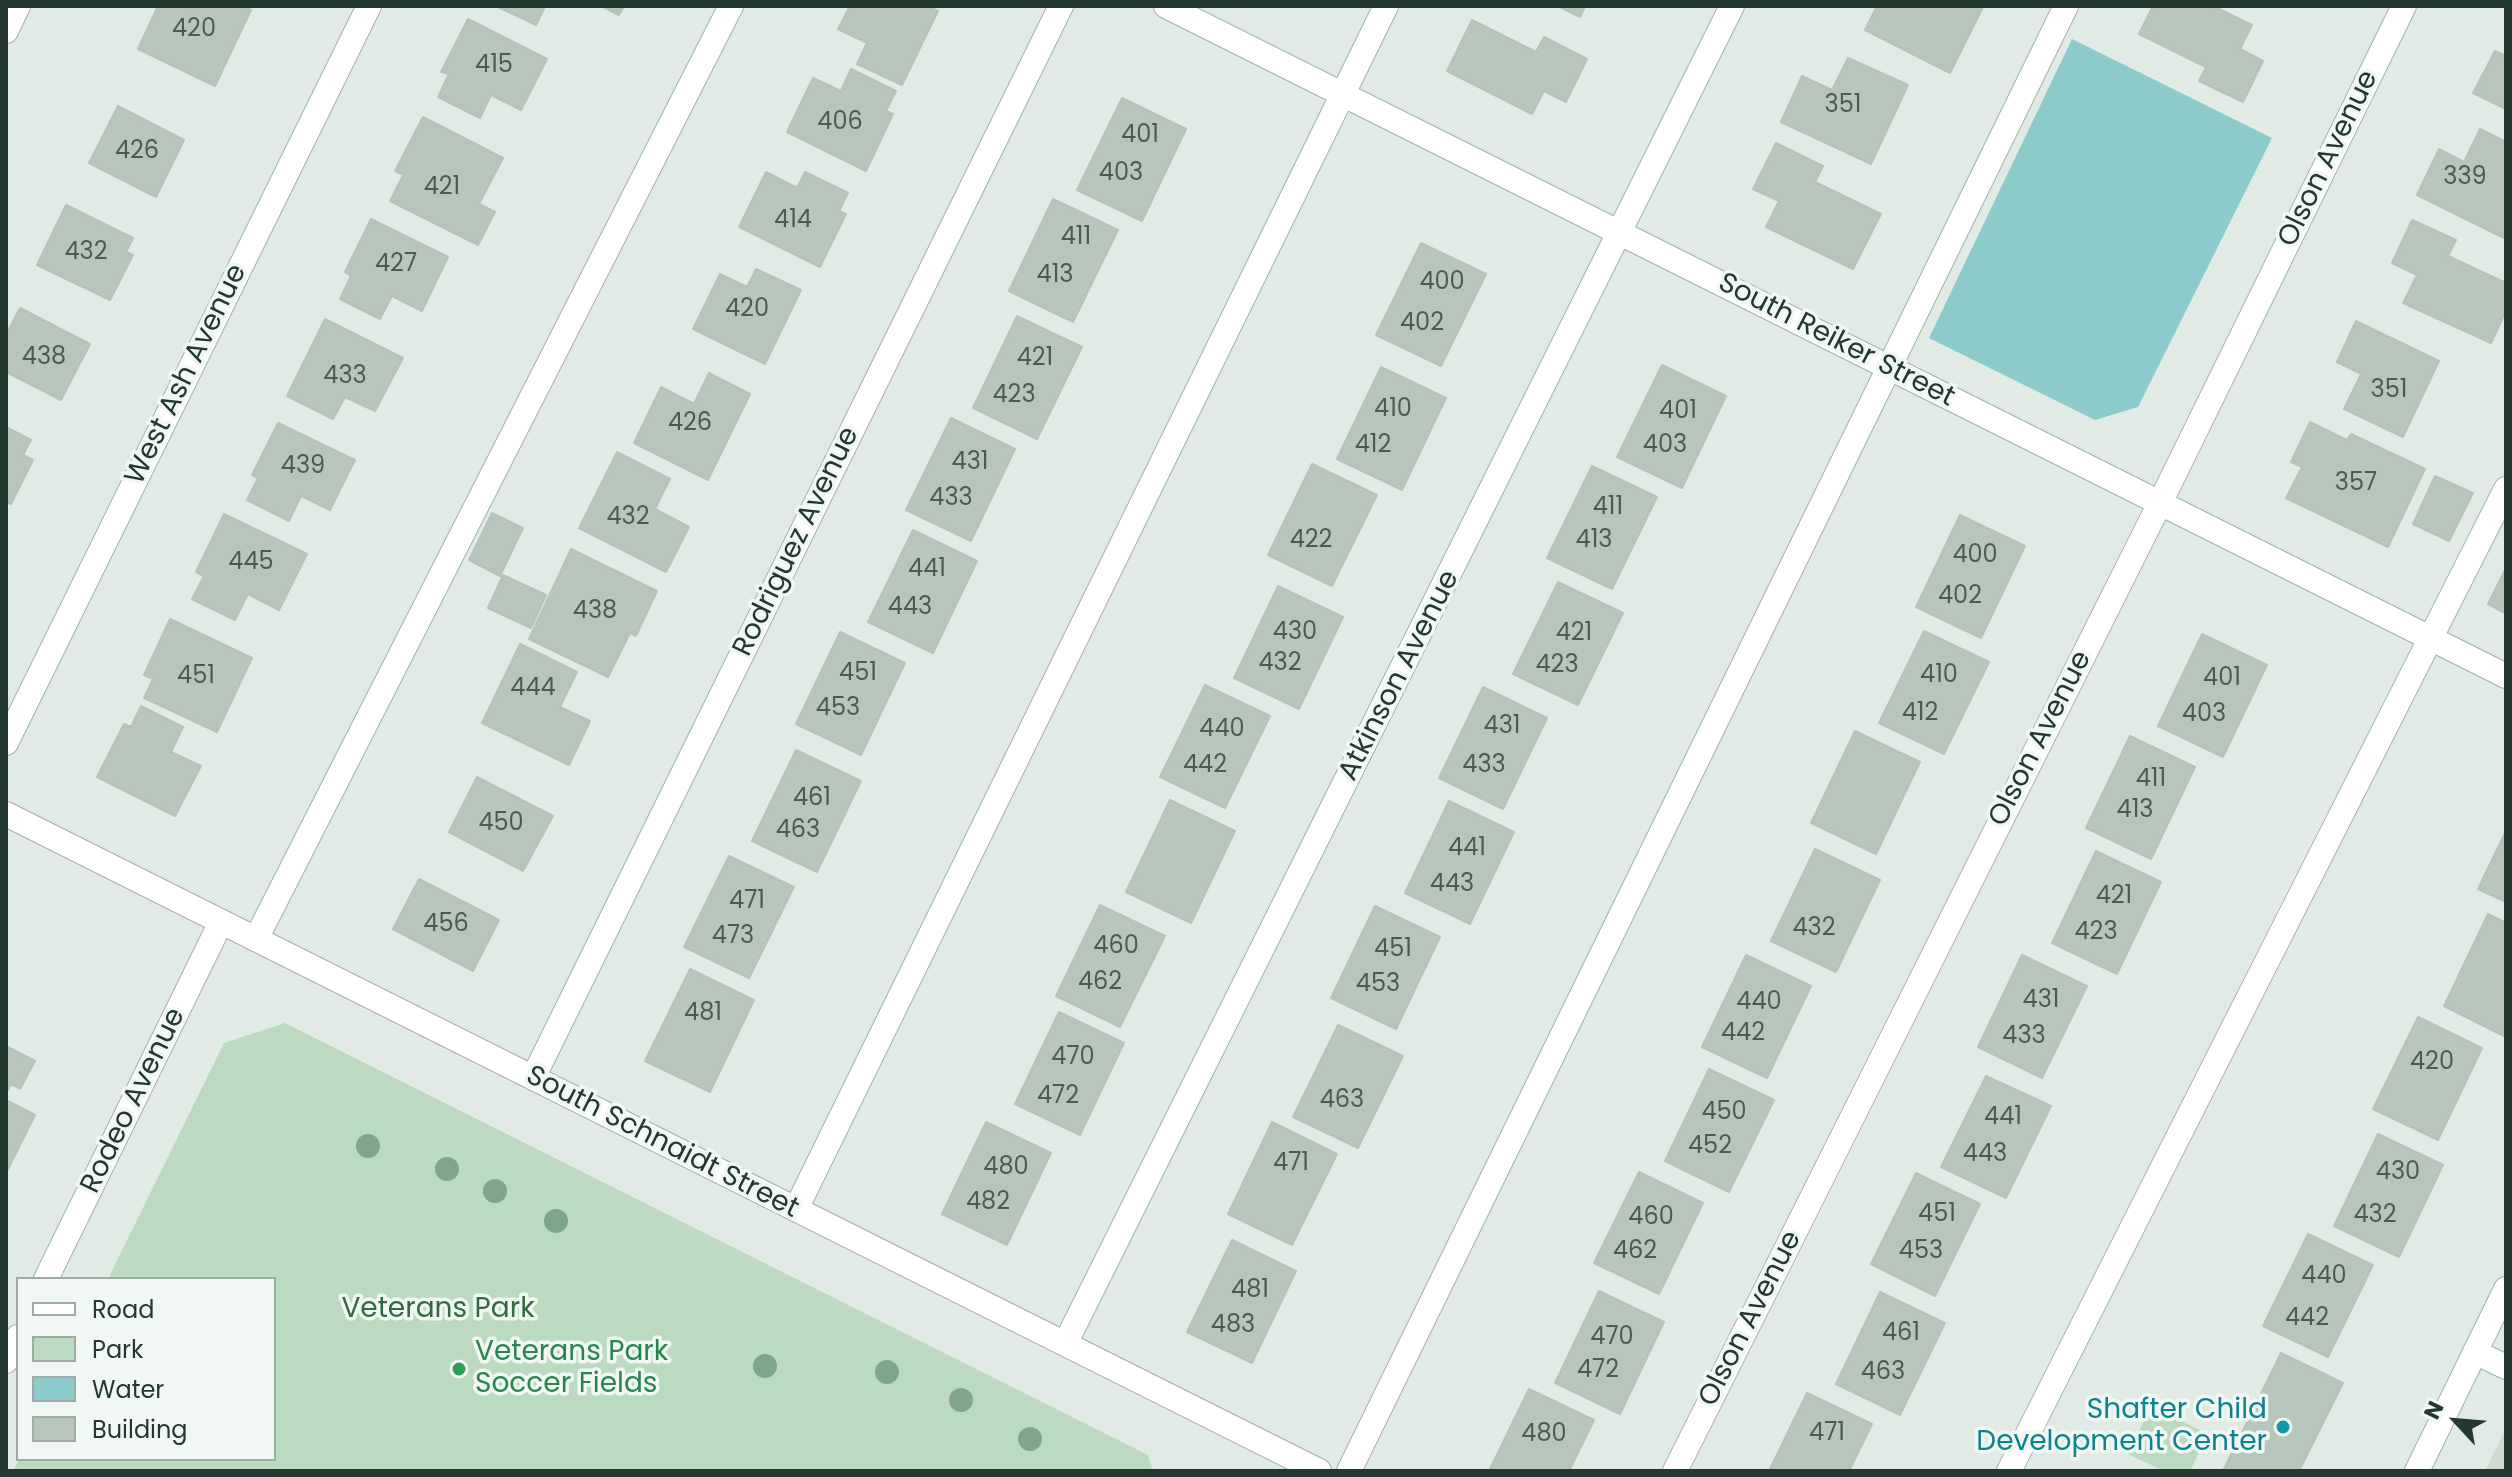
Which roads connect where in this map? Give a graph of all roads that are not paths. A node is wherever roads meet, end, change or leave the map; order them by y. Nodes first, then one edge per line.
1 (18, 6) edge
2 (369, 6) edge
3 (731, 6) edge
4 (1061, 6) edge
5 (1166, 6) edge
6 (1386, 6) edge
7 (1732, 6) edge
8 (2066, 6) edge
9 (2404, 6) edge
10 (6, 31) edge
11 (1343, 94) junction
12 (1621, 233) junction
13 (1889, 368) junction
14 (2506, 489) edge
15 (2160, 503) junction
16 (2431, 638) junction
17 (2506, 676) edge
18 (6, 743) edge
19 (6, 814) edge
20 (221, 922) junction
21 (256, 939) junction
22 (533, 1078) junction
23 (796, 1209) junction
24 (47, 1277) edge
25 (2506, 1289) edge
26 (16, 1341) edge
27 (1065, 1344) junction
28 (2475, 1352) junction
29 (6, 1361) edge
30 (2506, 1367) edge
31 (1319, 1471) edge
32 (1349, 1471) edge
33 (1675, 1471) edge
34 (2009, 1471) edge
35 (2417, 1471) edge

1 - 10 street
2 - 18 street, West Ash Avenue
3 - 21 street
4 - 22 street, Rodriguez Avenue
5 - 11 street, South Reiker Street
6 - 11 street
7 - 12 street, Atkinson Avenue
8 - 13 street
9 - 15 street, Olson Avenue
11 - 12 street, South Reiker Street
11 - 23 street
12 - 13 street, South Reiker Street
12 - 27 street, Atkinson Avenue
13 - 15 street, South Reiker Street
13 - 32 street
14 - 16 street
15 - 16 street, South Reiker Street
15 - 33 street, Olson Avenue
16 - 17 street, South Reiker Street
16 - 34 street
19 - 20 street, South Schnaidt Street
20 - 21 street, South Schnaidt Street
20 - 24 street, Rodeo Avenue
21 - 22 street, South Schnaidt Street
22 - 23 street, South Schnaidt Street
23 - 27 street, South Schnaidt Street
25 - 28 street
26 - 29 street
27 - 31 street, South Schnaidt Street
28 - 30 street
28 - 35 street

